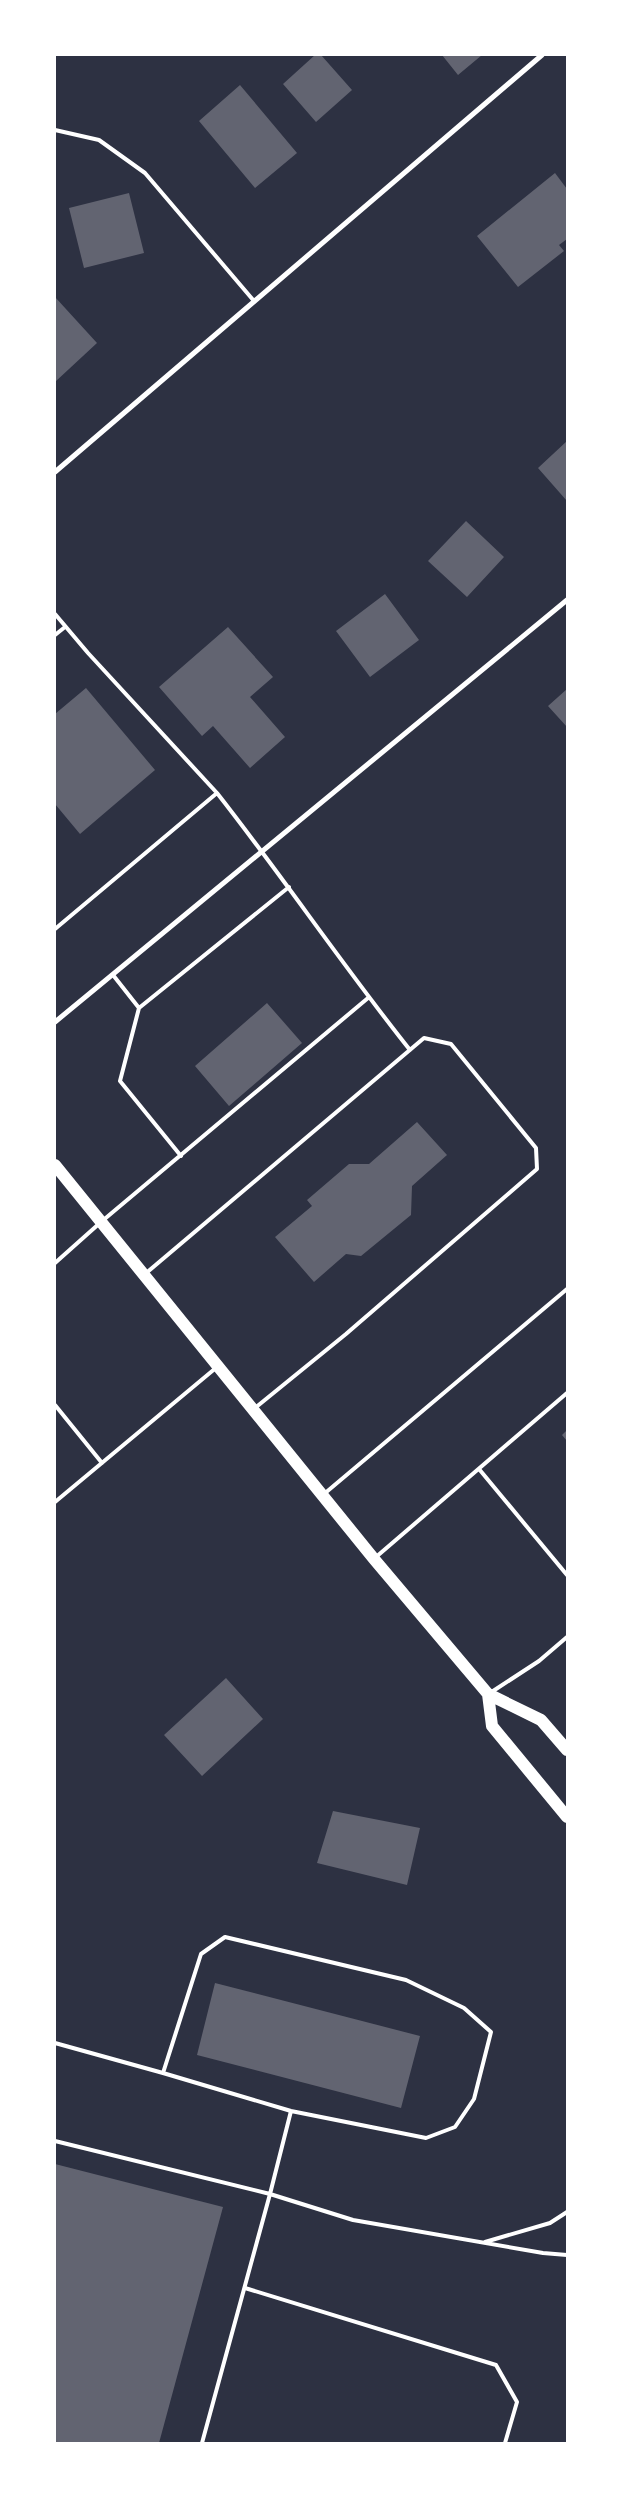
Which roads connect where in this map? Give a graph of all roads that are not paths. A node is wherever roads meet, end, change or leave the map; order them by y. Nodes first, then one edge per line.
1 (542, 55) edge
2 (55, 130) edge
3 (254, 301) junction
4 (55, 472) edge
5 (567, 600) edge
6 (55, 614) edge
7 (65, 627) junction
8 (55, 635) edge
9 (217, 793) junction
10 (263, 852) junction
11 (289, 887) junction
12 (55, 929) edge
13 (112, 975) junction
14 (368, 998) junction
15 (139, 1008) junction
16 (55, 1022) edge
17 (410, 1050) junction
18 (180, 1156) junction
19 (55, 1165) edge
20 (101, 1222) junction
21 (55, 1264) edge
22 (144, 1275) junction
23 (567, 1289) edge
24 (218, 1366) junction
25 (567, 1393) edge
26 (55, 1405) edge
27 (253, 1409) junction
28 (102, 1463) junction
29 (479, 1469) junction
30 (322, 1495) junction
31 (55, 1502) edge
32 (374, 1559) junction
33 (567, 1575) edge
34 (567, 1637) edge
35 (488, 1694) junction
36 (567, 1750) edge
37 (567, 1817) edge
38 (55, 2043) edge
39 (163, 2073) junction
40 (291, 2111) junction
41 (55, 2141) edge
42 (270, 2194) junction
43 (567, 2212) edge
44 (484, 2243) junction
45 (567, 2255) edge
46 (245, 2288) junction
47 (202, 2443) edge
48 (506, 2443) edge

1 - 3 street
2 - 3 lane
3 - 4 street
5 - 10 street
6 - 7 lane
7 - 8 lane
7 - 9 lane
9 - 10 lane
9 - 12 lane
10 - 11 lane
10 - 13 street
11 - 14 lane
11 - 15 lane
13 - 15 lane
13 - 16 street
14 - 17 lane
14 - 18 lane
15 - 18 lane
17 - 22 lane
17 - 27 lane
18 - 20 lane
19 - 20 main road
20 - 21 lane
20 - 22 main road
22 - 24 main road
23 - 30 lane
24 - 27 main road
24 - 28 lane
25 - 29 lane
26 - 28 lane
27 - 30 main road
28 - 31 lane
29 - 32 lane
29 - 33 lane
30 - 32 main road
32 - 35 main road
34 - 35 lane
35 - 36 main road
35 - 37 main road
38 - 39 lane
39 - 40 lane
39 - 40 lane
40 - 42 lane
41 - 42 lane
42 - 44 lane
42 - 46 lane
43 - 44 lane
44 - 45 lane
46 - 47 lane
46 - 48 lane

